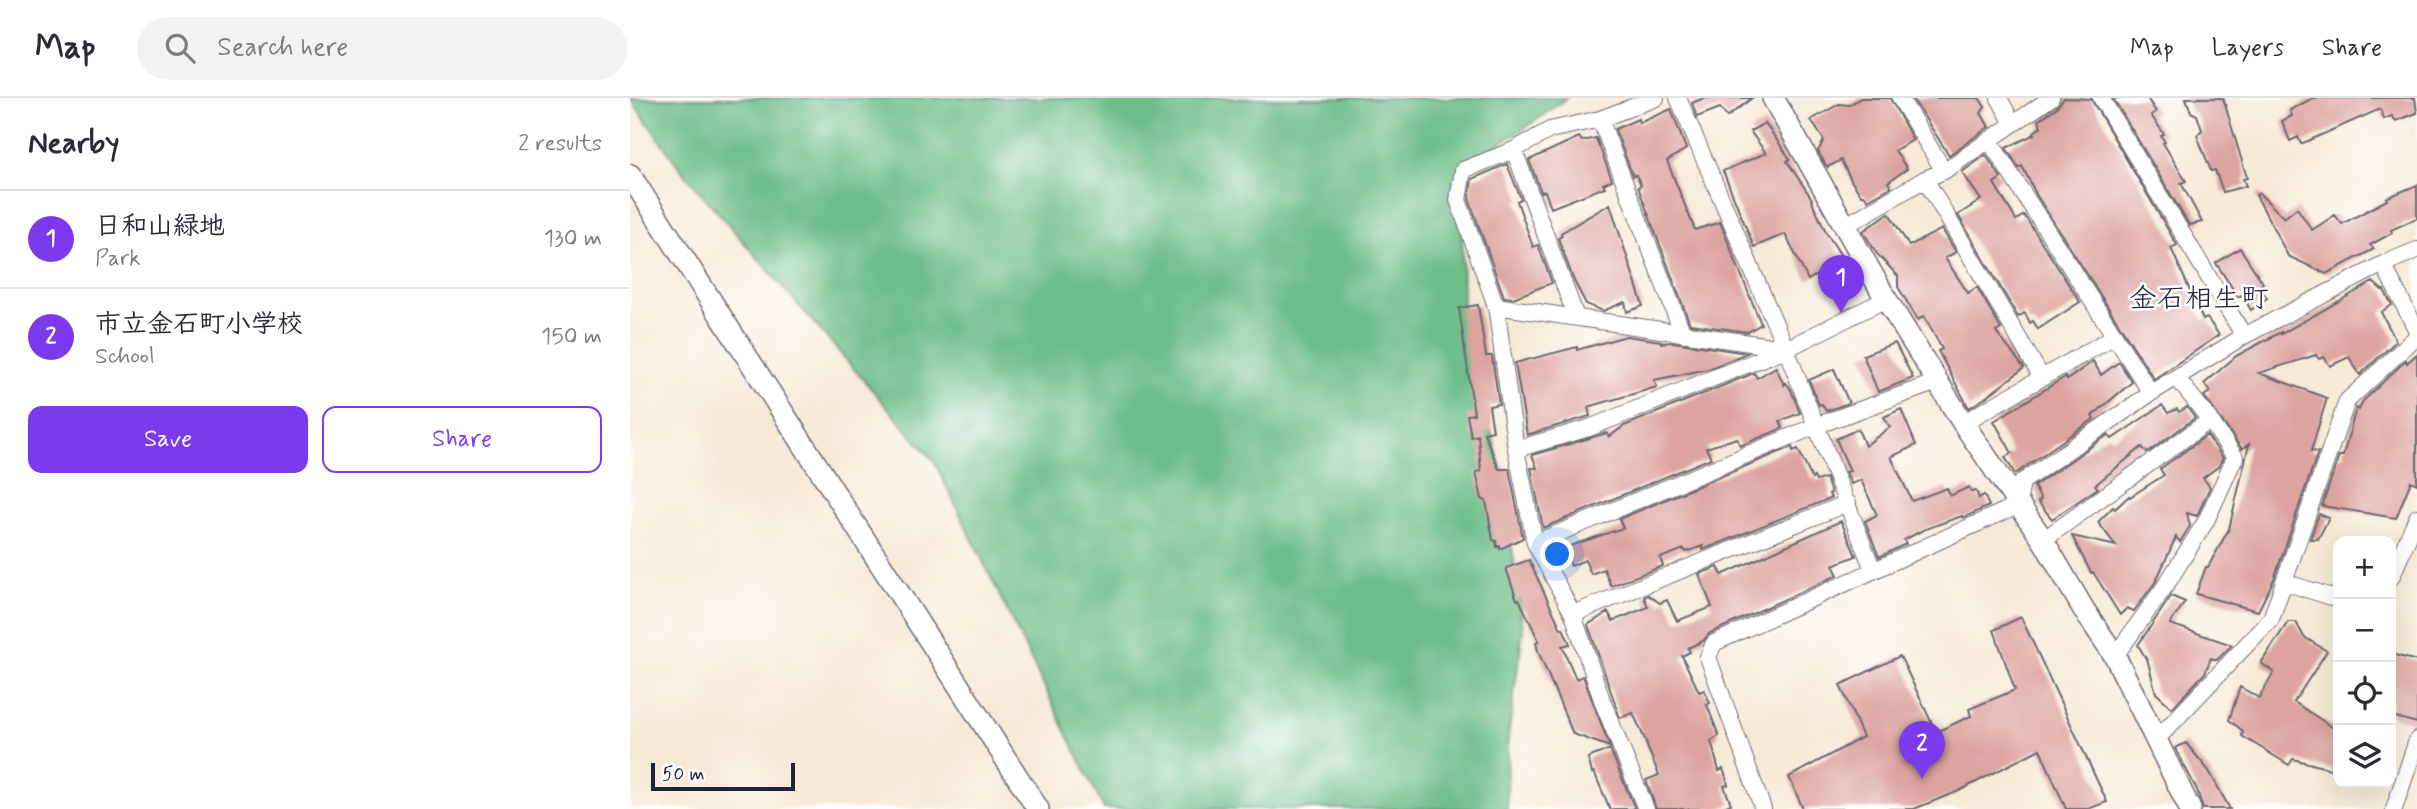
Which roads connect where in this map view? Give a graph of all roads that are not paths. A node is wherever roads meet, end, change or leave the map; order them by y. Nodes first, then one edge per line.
1 (1656, 98) edge
2 (1678, 98) edge
3 (1900, 98) edge
4 (1999, 98) edge
5 (2051, 98) edge
6 (2101, 98) edge
7 (1777, 100) edge
8 (1601, 119) junction
9 (2013, 124) junction
10 (1989, 140) junction
11 (1514, 150) junction
12 (1944, 171) junction
13 (630, 175) edge
14 (1925, 179) junction
15 (1845, 226) junction
16 (2417, 250) edge
17 (2383, 264) junction
18 (1886, 299) junction
19 (1496, 306) junction
20 (1576, 317) junction
21 (2417, 333) edge
22 (1683, 334) junction
23 (2115, 336) junction
24 (2244, 336) junction
25 (1786, 348) junction
26 (2042, 378) junction
27 (2176, 378) junction
28 (1937, 382) junction
29 (2151, 393) junction
30 (2210, 420) junction
31 (1963, 423) junction
32 (1818, 425) junction
33 (1516, 449) junction
34 (1848, 503) junction
35 (2018, 505) junction
36 (2417, 517) edge
37 (2043, 540) junction
38 (1535, 543) junction
39 (2396, 566) edge
40 (1873, 570) junction
41 (2284, 582) junction
42 (2333, 597) edge
43 (1573, 614) junction
44 (2115, 656) junction
45 (2156, 740) junction
46 (2417, 740) edge
47 (1038, 809) edge
48 (1646, 809) edge
49 (1763, 809) edge
50 (2190, 809) edge
51 (2394, 809) edge

1 - 8 street
2 - 25 street
3 - 12 street
4 - 9 street
5 - 9 street
6 - 24 street
7 - 15 street
8 - 11 street
8 - 22 street
9 - 10 street
10 - 12 street
10 - 23 street
11 - 19 street
11 - 20 street
12 - 14 street
13 - 47 street
14 - 15 street
14 - 26 street
15 - 18 street
16 - 17 street
17 - 21 street
17 - 24 street
18 - 25 street
18 - 28 street
19 - 20 street
19 - 33 street
20 - 22 street
21 - 41 street
22 - 25 street
23 - 26 street
23 - 29 street
24 - 27 street
25 - 32 street
25 - 33 street
26 - 31 street
27 - 29 street
27 - 30 street
28 - 31 street
28 - 32 street
29 - 35 street
30 - 37 street
30 - 44 street
31 - 35 street
32 - 34 street
32 - 38 street
33 - 38 street
34 - 40 street
34 - 43 street
35 - 37 street
35 - 40 street
36 - 39 street
37 - 44 street
38 - 43 street
40 - 49 street
41 - 42 street
41 - 45 street
43 - 48 street
44 - 45 street
45 - 50 street
46 - 51 street

